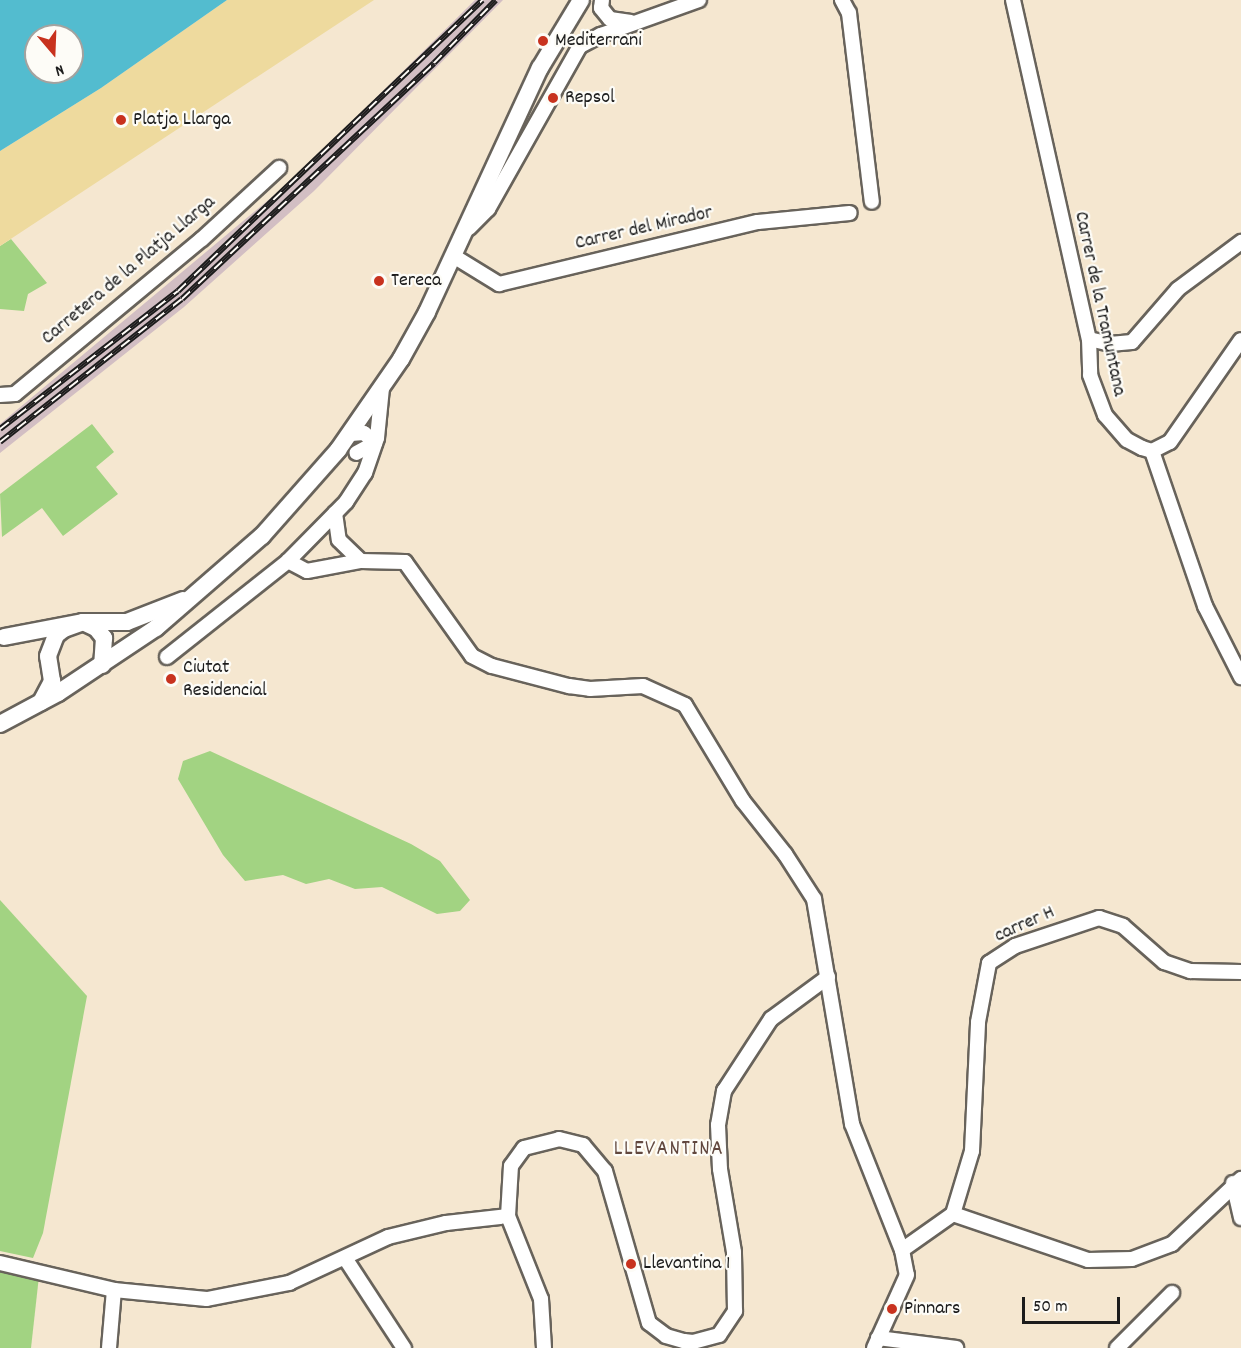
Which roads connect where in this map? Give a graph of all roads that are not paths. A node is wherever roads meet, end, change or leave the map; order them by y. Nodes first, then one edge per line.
1 (581, 0) edge
2 (602, 0) edge
3 (699, 0) edge
4 (842, 0) edge
5 (1013, 0) edge
6 (633, 22) junction
7 (279, 168) dead end
8 (872, 202) dead end
9 (850, 213) dead end
10 (469, 228) junction
11 (1241, 242) edge
12 (455, 257) junction
13 (1089, 339) junction
14 (1241, 340) edge
15 (382, 388) junction
16 (0, 395) edge
17 (351, 434) junction
18 (338, 450) junction
19 (1152, 452) junction
20 (356, 453) junction
21 (365, 473) junction
22 (335, 513) junction
23 (288, 561) junction
24 (361, 561) junction
25 (200, 592) junction
26 (82, 622) junction
27 (2, 637) edge
28 (48, 656) junction
29 (167, 657) dead end
30 (102, 665) junction
31 (1241, 677) edge
32 (40, 703) junction
33 (0, 724) edge
34 (1241, 972) edge
35 (828, 977) junction
36 (1237, 1181) edge
37 (953, 1214) junction
38 (508, 1216) junction
39 (1241, 1218) edge
40 (902, 1250) junction
41 (345, 1258) junction
42 (0, 1263) edge
43 (114, 1290) junction
44 (1172, 1293) dead end
45 (876, 1343) edge
46 (110, 1348) edge
47 (404, 1348) edge
48 (544, 1348) edge
49 (956, 1348) edge
50 (1117, 1348) edge

1 - 10 street
2 - 6 street
3 - 6 street
4 - 8 street
5 - 13 street, Carrer de la Tramuntana
6 - 10 street
7 - 16 street, Carretera de la Platja Llarga
9 - 12 street, Carrer del Mirador
10 - 12 street
11 - 13 street
12 - 15 street
13 - 19 street, Carrer de la Tramuntana
14 - 19 street
15 - 17 street
15 - 21 street
17 - 18 street
17 - 20 street
18 - 20 street
18 - 25 street
19 - 31 street
20 - 21 street
21 - 22 street
22 - 23 street
22 - 24 street
23 - 24 street
23 - 29 street
24 - 35 street
25 - 26 street
25 - 30 street
26 - 27 street
26 - 28 street
26 - 30 street
27 - 28 street
28 - 32 street
30 - 32 street
32 - 33 street
34 - 37 street, carrer H
35 - 38 street
35 - 40 street
36 - 37 street
36 - 39 street
37 - 40 street
38 - 41 street
38 - 48 street
40 - 45 street
41 - 43 street
41 - 47 street
42 - 43 street
43 - 46 street
44 - 50 street
45 - 49 street

